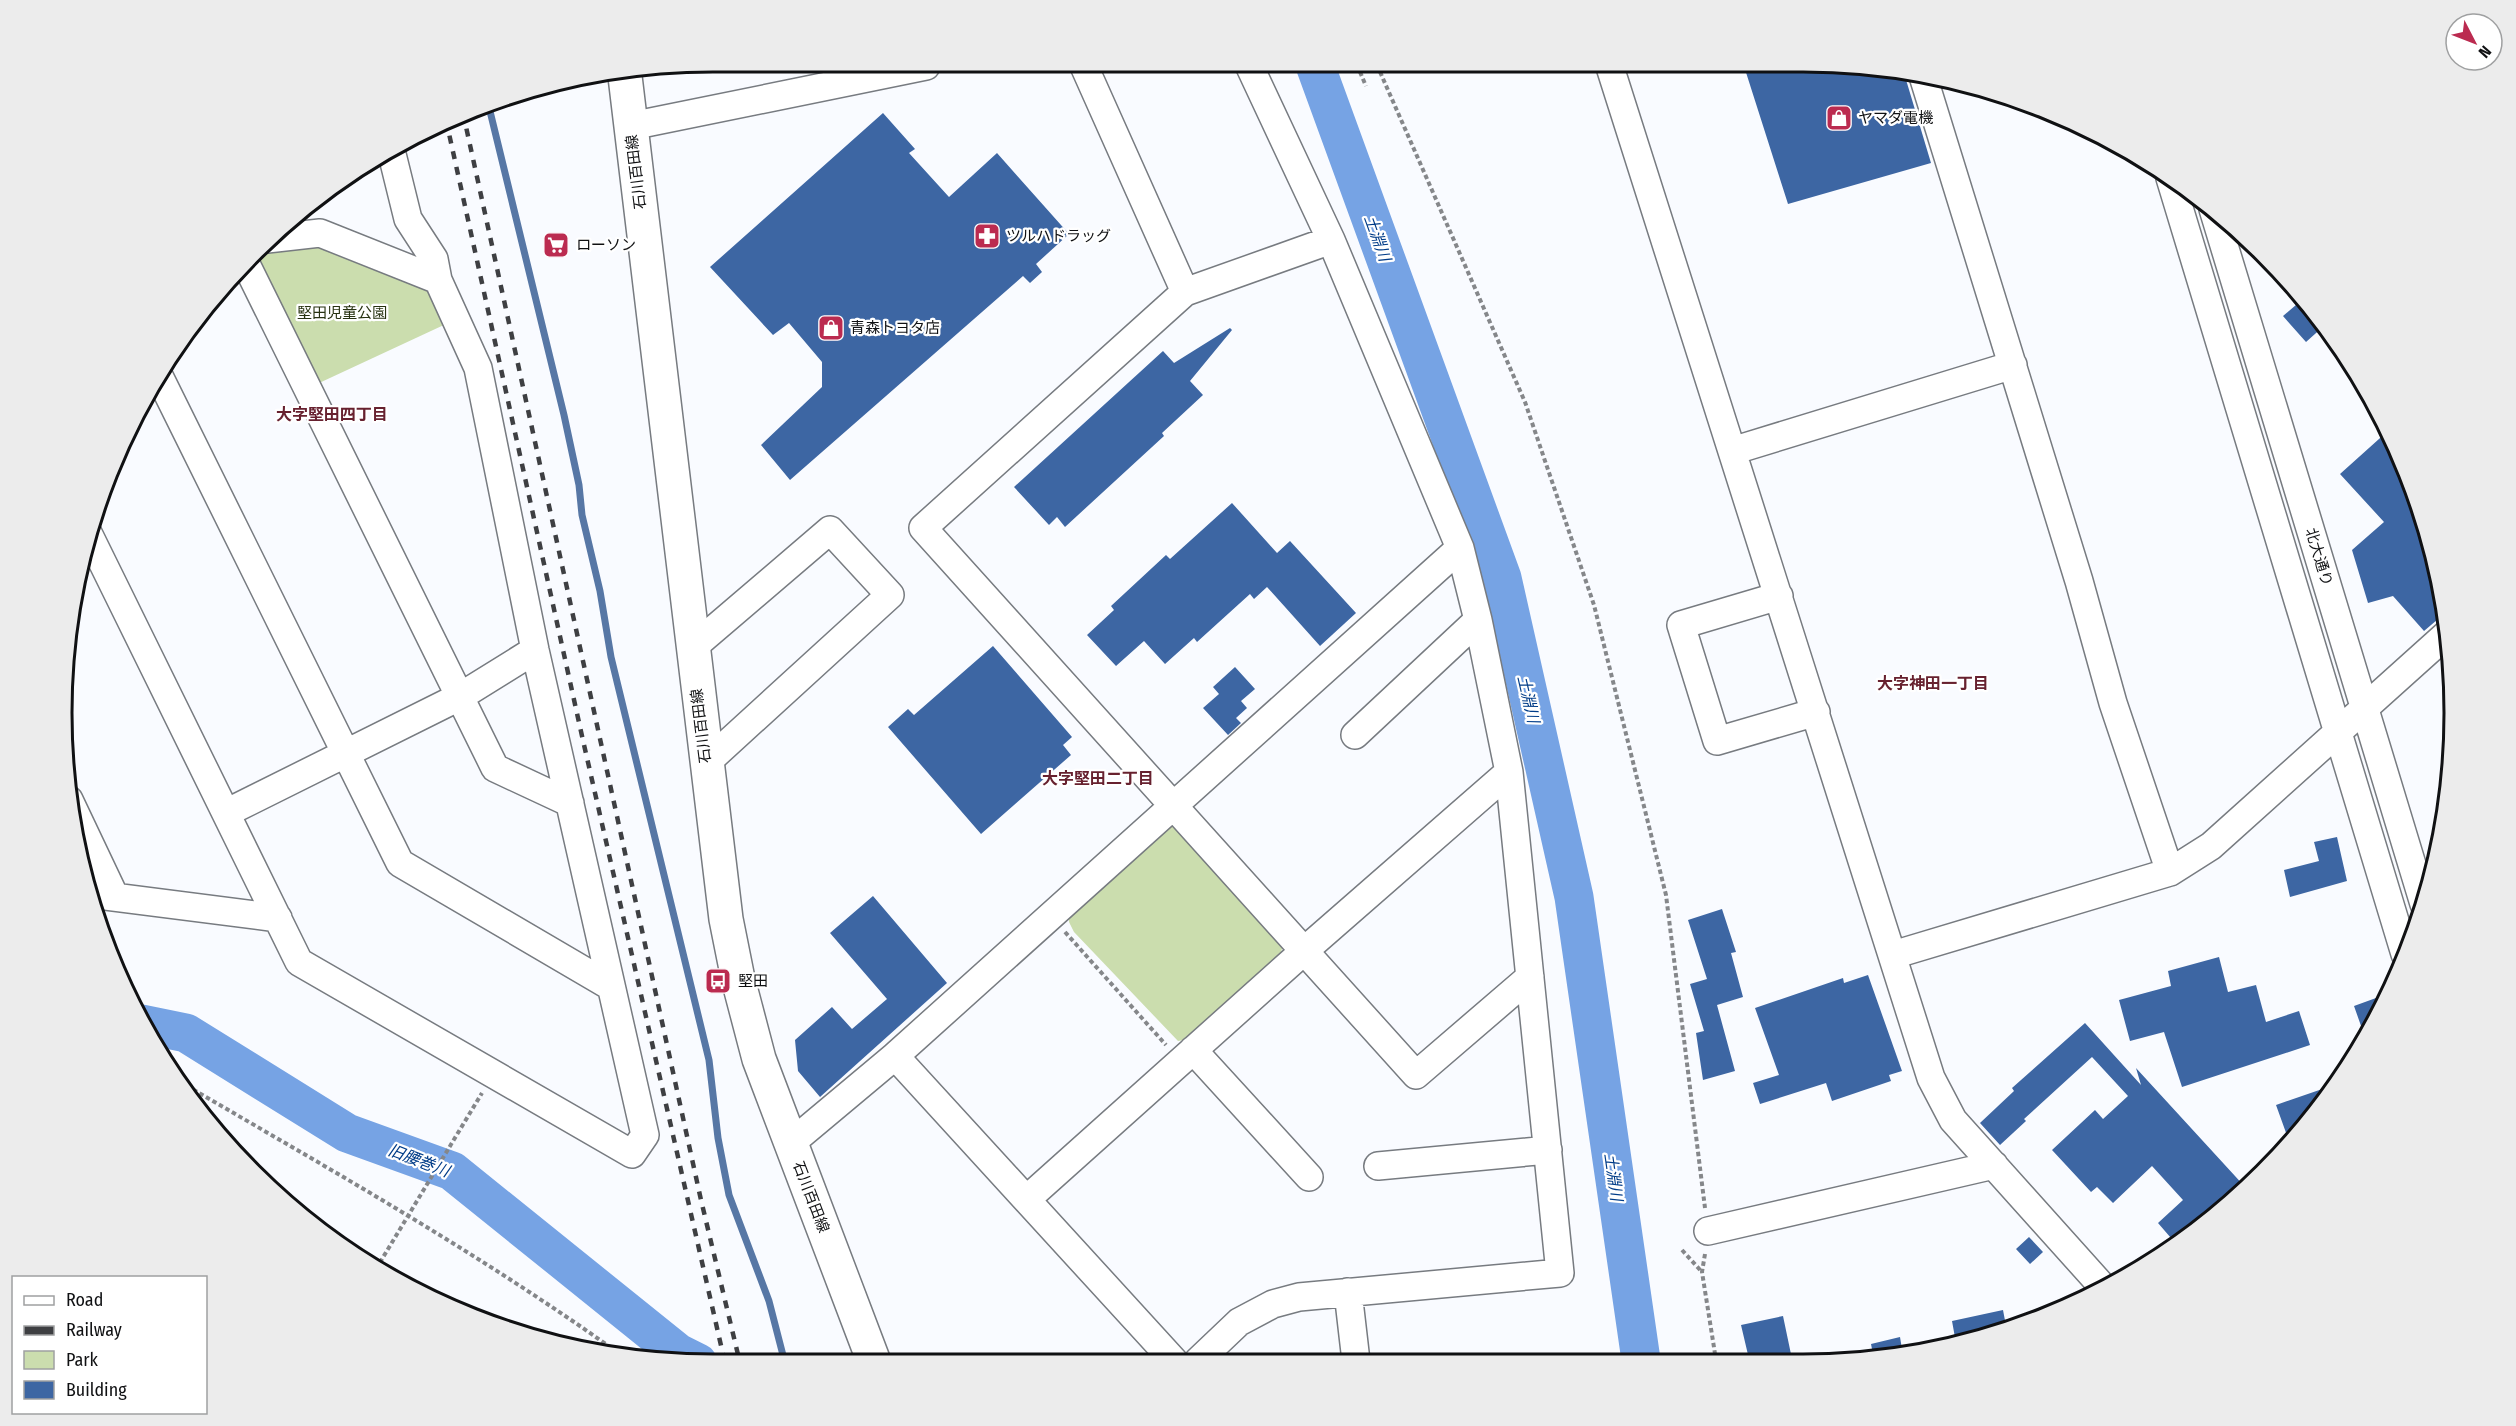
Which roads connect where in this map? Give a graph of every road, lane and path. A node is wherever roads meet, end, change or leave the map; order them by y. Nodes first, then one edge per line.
1 (896, 72) edge
2 (1086, 72) edge
3 (1252, 72) edge
4 (1360, 72) edge
5 (1381, 72) edge
6 (1612, 72) edge
7 (625, 78) edge
8 (1925, 84) edge
9 (1366, 86) dead end
10 (631, 126) junction
11 (393, 158) edge
12 (2174, 190) edge
13 (2218, 224) edge
14 (284, 237) edge
15 (1330, 240) junction
16 (249, 271) edge
17 (438, 280) junction
18 (1185, 292) junction
19 (2013, 364) junction
20 (163, 384) edge
21 (1732, 451) junction
22 (95, 545) edge
23 (1460, 548) junction
24 (1779, 596) junction
25 (1478, 620) junction
26 (2440, 640) edge
27 (692, 648) junction
28 (535, 650) junction
29 (460, 696) junction
30 (2365, 709) junction
31 (1816, 712) junction
32 (2338, 733) junction
33 (1355, 735) dead end
34 (346, 753) junction
35 (706, 763) junction
36 (1509, 772) junction
37 (570, 803) junction
38 (1174, 807) junction
39 (226, 813) junction
40 (87, 850) edge
41 (2170, 873) junction
42 (2419, 888) edge
43 (103, 895) edge
44 (1051, 916) junction
45 (278, 918) junction
46 (2401, 942) edge
47 (1304, 951) junction
48 (1893, 955) junction
49 (1530, 977) junction
50 (610, 986) junction
51 (895, 1056) junction
52 (1187, 1056) junction
53 (493, 1074) junction
54 (196, 1091) edge
55 (791, 1143) junction
56 (1548, 1150) junction
57 (1994, 1165) junction
58 (1378, 1166) dead end
59 (1309, 1177) dead end
60 (1027, 1199) junction
61 (408, 1214) junction
62 (1708, 1231) junction
63 (1682, 1250) dead end
64 (381, 1261) edge
65 (1702, 1272) junction
66 (2098, 1282) edge
67 (1348, 1292) junction
68 (607, 1345) edge
69 (871, 1354) edge
70 (1168, 1354) edge
71 (1205, 1354) edge
72 (1355, 1354) edge
73 (1715, 1354) edge

1 - 10 street
2 - 18 street
3 - 15 street
4 - 9 path
5 - 62 path
6 - 21 street
7 - 10 main road, 石川百田線
8 - 19 street
10 - 27 main road, 石川百田線
11 - 17 street
12 - 32 street
13 - 30 street, 北大通り
14 - 17 street
15 - 18 street
15 - 23 street
16 - 29 street
17 - 28 street
18 - 38 street
19 - 21 street
19 - 41 street
20 - 34 street
21 - 24 street
22 - 39 street
23 - 25 street
23 - 38 street
24 - 31 street
24 - 31 street
25 - 33 street
25 - 36 street
26 - 30 street
27 - 35 main road, 石川百田線
27 - 35 street
28 - 29 street
28 - 37 street
29 - 34 street
29 - 37 street
30 - 32 street
30 - 42 street, 北大通り
31 - 48 street
32 - 41 street
32 - 46 street
34 - 39 street
34 - 50 street
35 - 55 main road, 石川百田線
36 - 47 street
36 - 49 street
37 - 50 street
38 - 44 street
38 - 47 street
39 - 45 street
40 - 43 street
41 - 48 street
43 - 45 street
44 - 51 street
44 - 52 path
45 - 53 street
47 - 49 street
47 - 52 street
48 - 57 street
49 - 56 street
50 - 53 street
51 - 55 street
51 - 60 street
52 - 59 street
52 - 60 street
53 - 61 path
54 - 61 path
55 - 69 main road, 石川百田線
56 - 58 street
56 - 67 street
57 - 62 street
57 - 66 street
60 - 70 street
61 - 64 path
61 - 68 path
62 - 65 path
63 - 65 path
65 - 73 path
67 - 71 street
67 - 72 street

